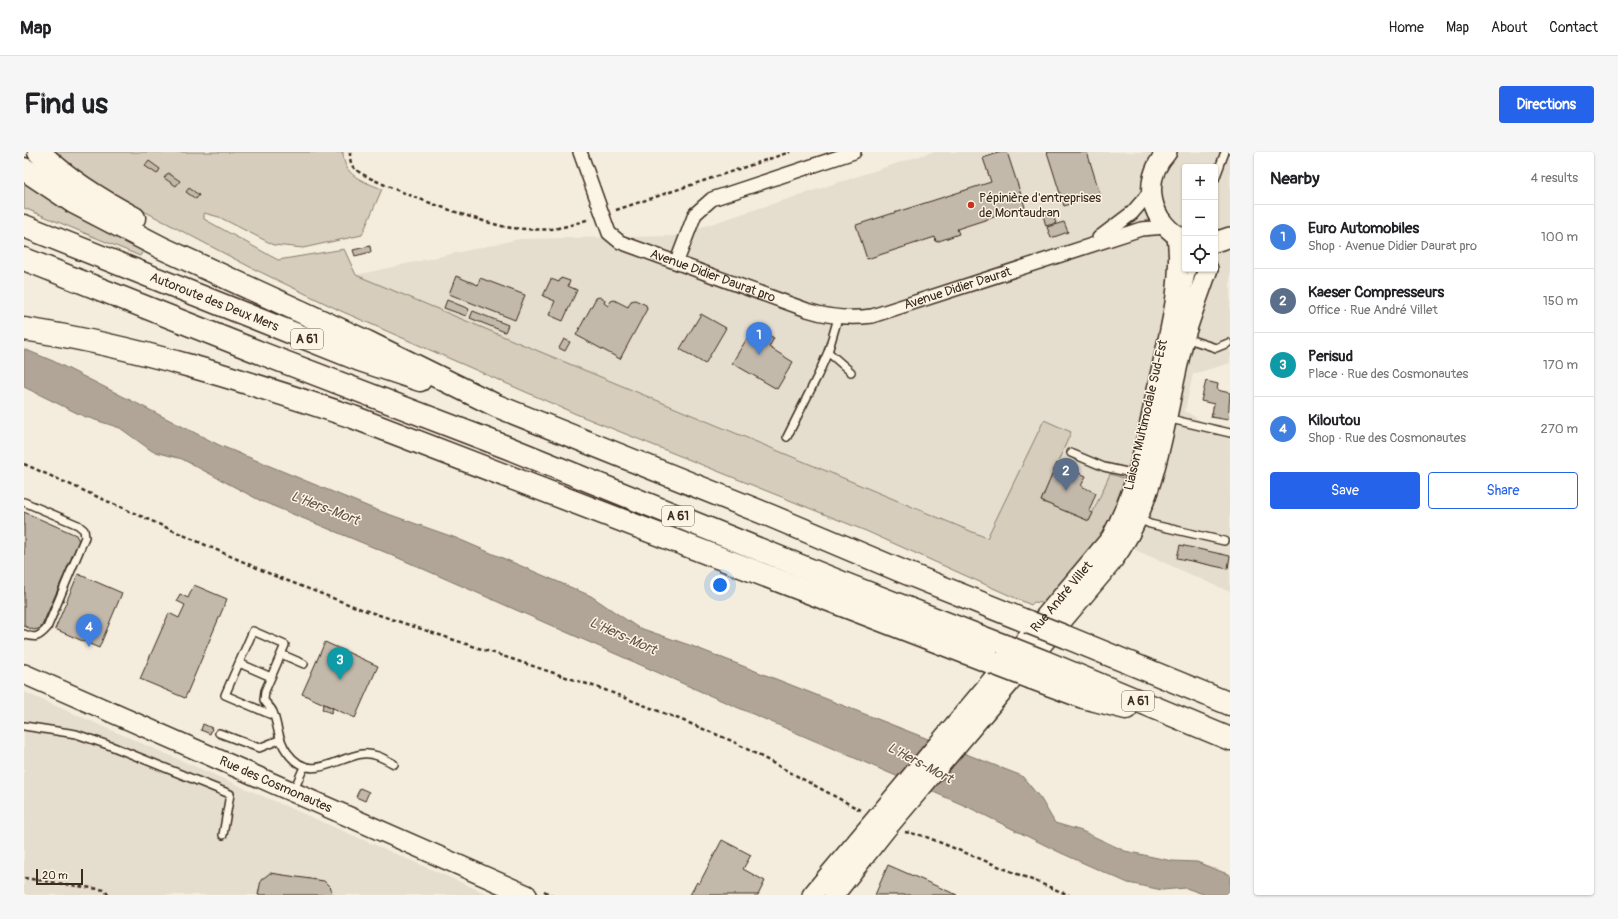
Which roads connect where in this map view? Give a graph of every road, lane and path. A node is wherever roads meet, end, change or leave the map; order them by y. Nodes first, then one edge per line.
1 (39, 152) edge
2 (350, 152) edge
3 (580, 152) edge
4 (790, 152) edge
5 (854, 152) edge
6 (1167, 152) edge
7 (1225, 152) edge
8 (24, 169) edge
9 (1218, 171) edge
10 (1151, 191) junction
11 (602, 215) junction
12 (24, 226) edge
13 (1176, 234) edge
14 (1077, 250) junction
15 (24, 258) edge
16 (677, 261) junction
17 (1191, 272) edge
18 (1207, 272) edge
19 (252, 288) junction
20 (838, 318) junction
21 (1181, 328) junction
22 (24, 329) edge
23 (1228, 343) dead end
24 (828, 352) junction
25 (851, 372) dead end
26 (498, 406) junction
27 (1166, 418) junction
28 (1230, 433) edge
29 (786, 437) dead end
30 (1071, 452) dead end
31 (24, 464) edge
32 (1138, 474) junction
33 (24, 502) edge
34 (1139, 519) junction
35 (1224, 541) dead end
36 (1060, 620) junction
37 (24, 634) edge
38 (281, 654) junction
39 (239, 663) junction
40 (304, 664) dead end
41 (1039, 670) junction
42 (24, 674) edge
43 (271, 677) junction
44 (1230, 704) edge
45 (274, 716) junction
46 (24, 726) edge
47 (219, 733) dead end
48 (1230, 739) edge
49 (279, 740) junction
50 (394, 764) dead end
51 (304, 767) junction
52 (293, 792) junction
53 (884, 819) junction
54 (223, 835) dead end
55 (24, 878) edge
56 (836, 886) edge
57 (108, 895) edge
58 (528, 895) edge
59 (812, 895) edge
60 (1069, 895) edge

1 - 19 highway
2 - 11 path
3 - 11 street, Avenue Didier Daurat pro
4 - 11 path
5 - 16 street
6 - 10 main road
7 - 9 lane
8 - 19 highway
10 - 13 main road
10 - 14 street, Avenue Didier Daurat
11 - 16 street, Avenue Didier Daurat pro
12 - 26 highway, Autoroute des Deux Mers / A 61
13 - 14 street, Avenue Didier Daurat
13 - 32 main road, Rue André Villet
14 - 20 street, Avenue Didier Daurat
15 - 41 highway, A 61, bridge
16 - 20 street, Avenue Didier Daurat pro
17 - 21 lane, Liaison Multimodale Sud-Est
18 - 21 main road, Rue André Villet
19 - 26 highway
20 - 24 lane
21 - 23 lane
21 - 27 main road, Rue André Villet
21 - 36 lane, Liaison Multimodale Sud-Est
22 - 41 highway, bridge
24 - 25 lane
24 - 29 lane
26 - 36 highway, A 61, bridge
27 - 28 lane
27 - 34 main road, Rue André Villet
30 - 32 lane
31 - 53 path
32 - 36 main road, Rue André Villet
33 - 37 lane
34 - 35 lane
34 - 36 main road, Rue André Villet
36 - 44 highway, A 61
36 - 53 main road, Rue André Villet
38 - 39 lane
38 - 40 lane
38 - 43 lane
39 - 43 lane
39 - 45 lane
41 - 48 highway, A 61
42 - 52 main road, Rue des Cosmonautes
43 - 45 lane
45 - 49 lane
46 - 54 lane
47 - 49 lane
49 - 51 lane
50 - 51 lane
51 - 52 lane
52 - 58 main road, Rue des Cosmonautes
53 - 56 main road, Rue André Villet
53 - 59 main road, Rue André Villet
53 - 60 path
55 - 57 path

